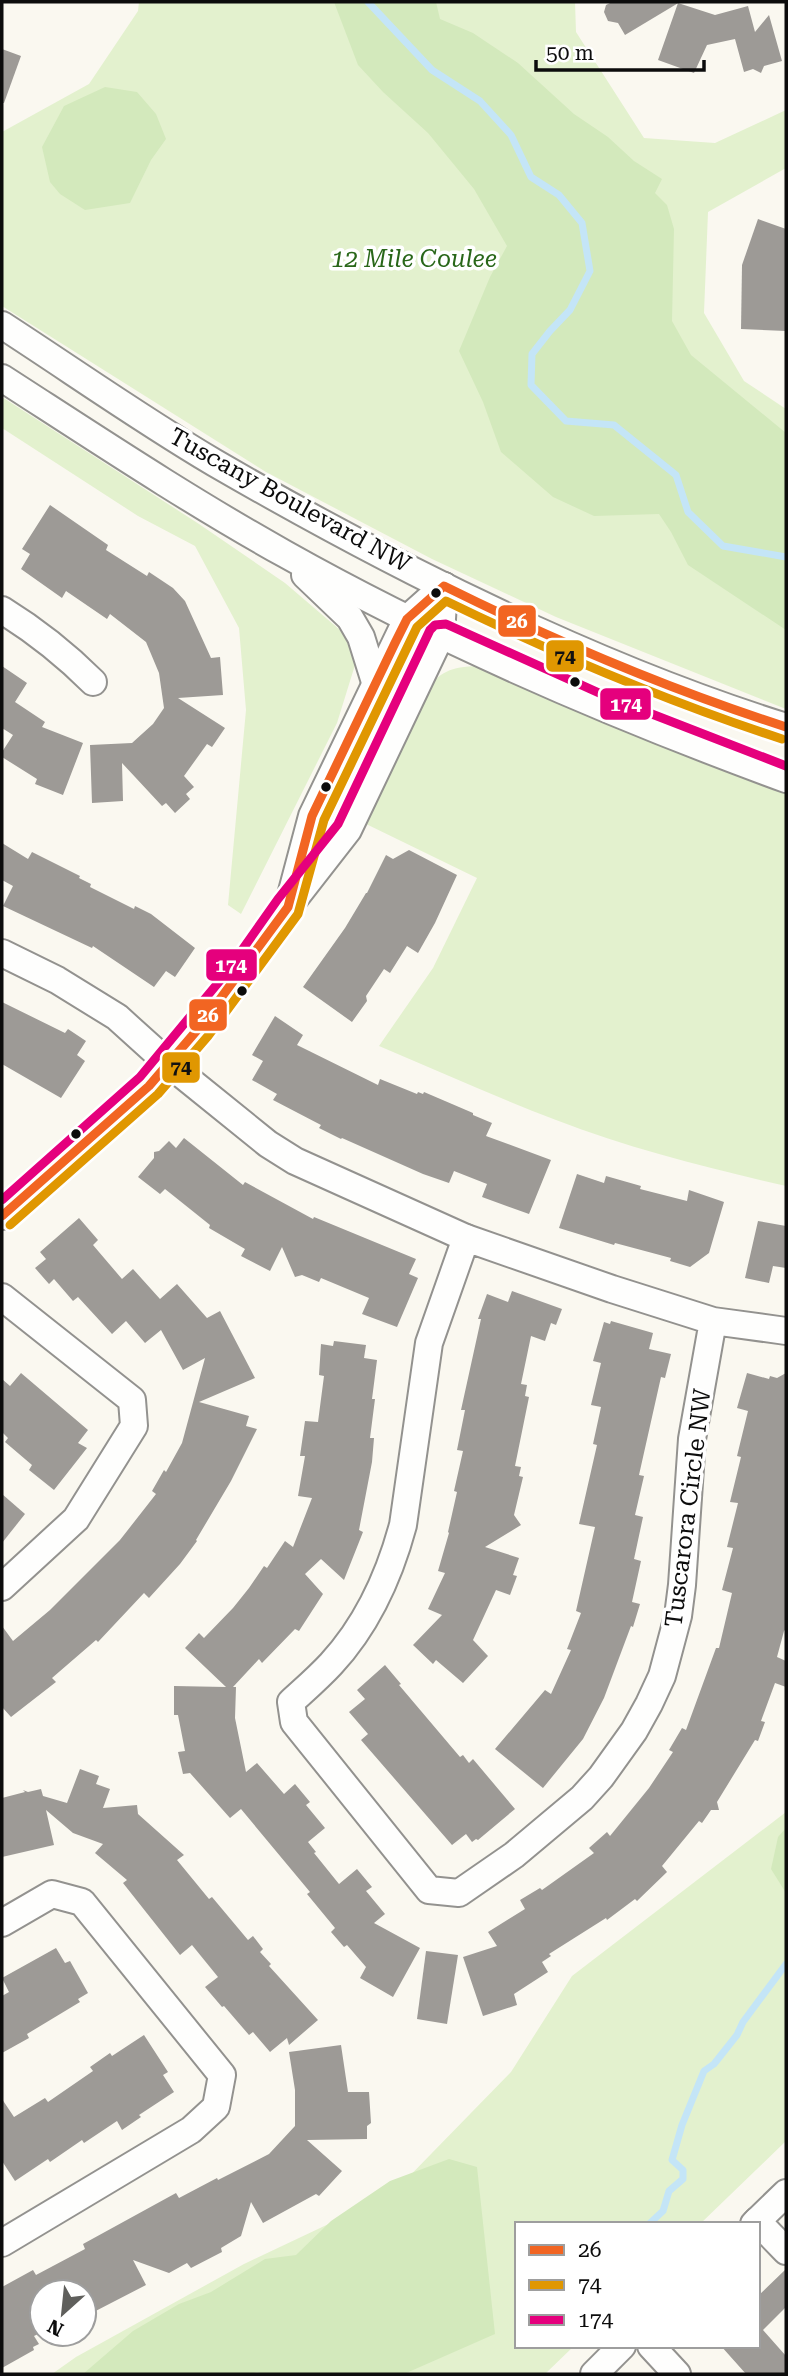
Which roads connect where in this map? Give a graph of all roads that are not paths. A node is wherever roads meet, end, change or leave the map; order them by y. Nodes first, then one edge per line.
1 (2, 325) edge
2 (2, 378) edge
3 (284, 554) junction
4 (444, 586) junction
5 (2, 610) edge
6 (407, 619) junction
7 (441, 635) junction
8 (93, 682) dead end
9 (376, 685) junction
10 (786, 727) edge
11 (786, 779) edge
12 (288, 907) junction
13 (2, 953) edge
14 (169, 1064) junction
15 (2, 1216) edge
16 (466, 1238) junction
17 (2, 1297) edge
18 (713, 1321) junction
19 (786, 1331) edge
20 (2, 1587) edge
21 (2, 1923) edge
22 (786, 2193) edge
23 (756, 2222) edge
24 (760, 2226) edge
25 (2, 2243) edge
26 (786, 2251) edge
27 (620, 2348) edge
28 (653, 2348) edge
29 (594, 2374) edge
30 (677, 2374) edge

1 - 4 street, Tuscany Boulevard NW
2 - 3 street, Tuscany Boulevard NW
3 - 6 street, Tuscany Boulevard NW
3 - 9 street
4 - 6 street
4 - 7 street
4 - 10 street, Tuscany Boulevard NW
5 - 8 street
6 - 7 street, Tuscany Boulevard NW
6 - 9 street
7 - 11 street, Tuscany Boulevard NW
7 - 12 street
9 - 12 street
12 - 14 street
13 - 14 street
14 - 15 street
14 - 16 street
16 - 18 street
16 - 18 street, Tuscarora Circle NW
17 - 20 street
18 - 19 street
21 - 25 street
22 - 23 street
24 - 26 street
27 - 29 street
28 - 30 street

